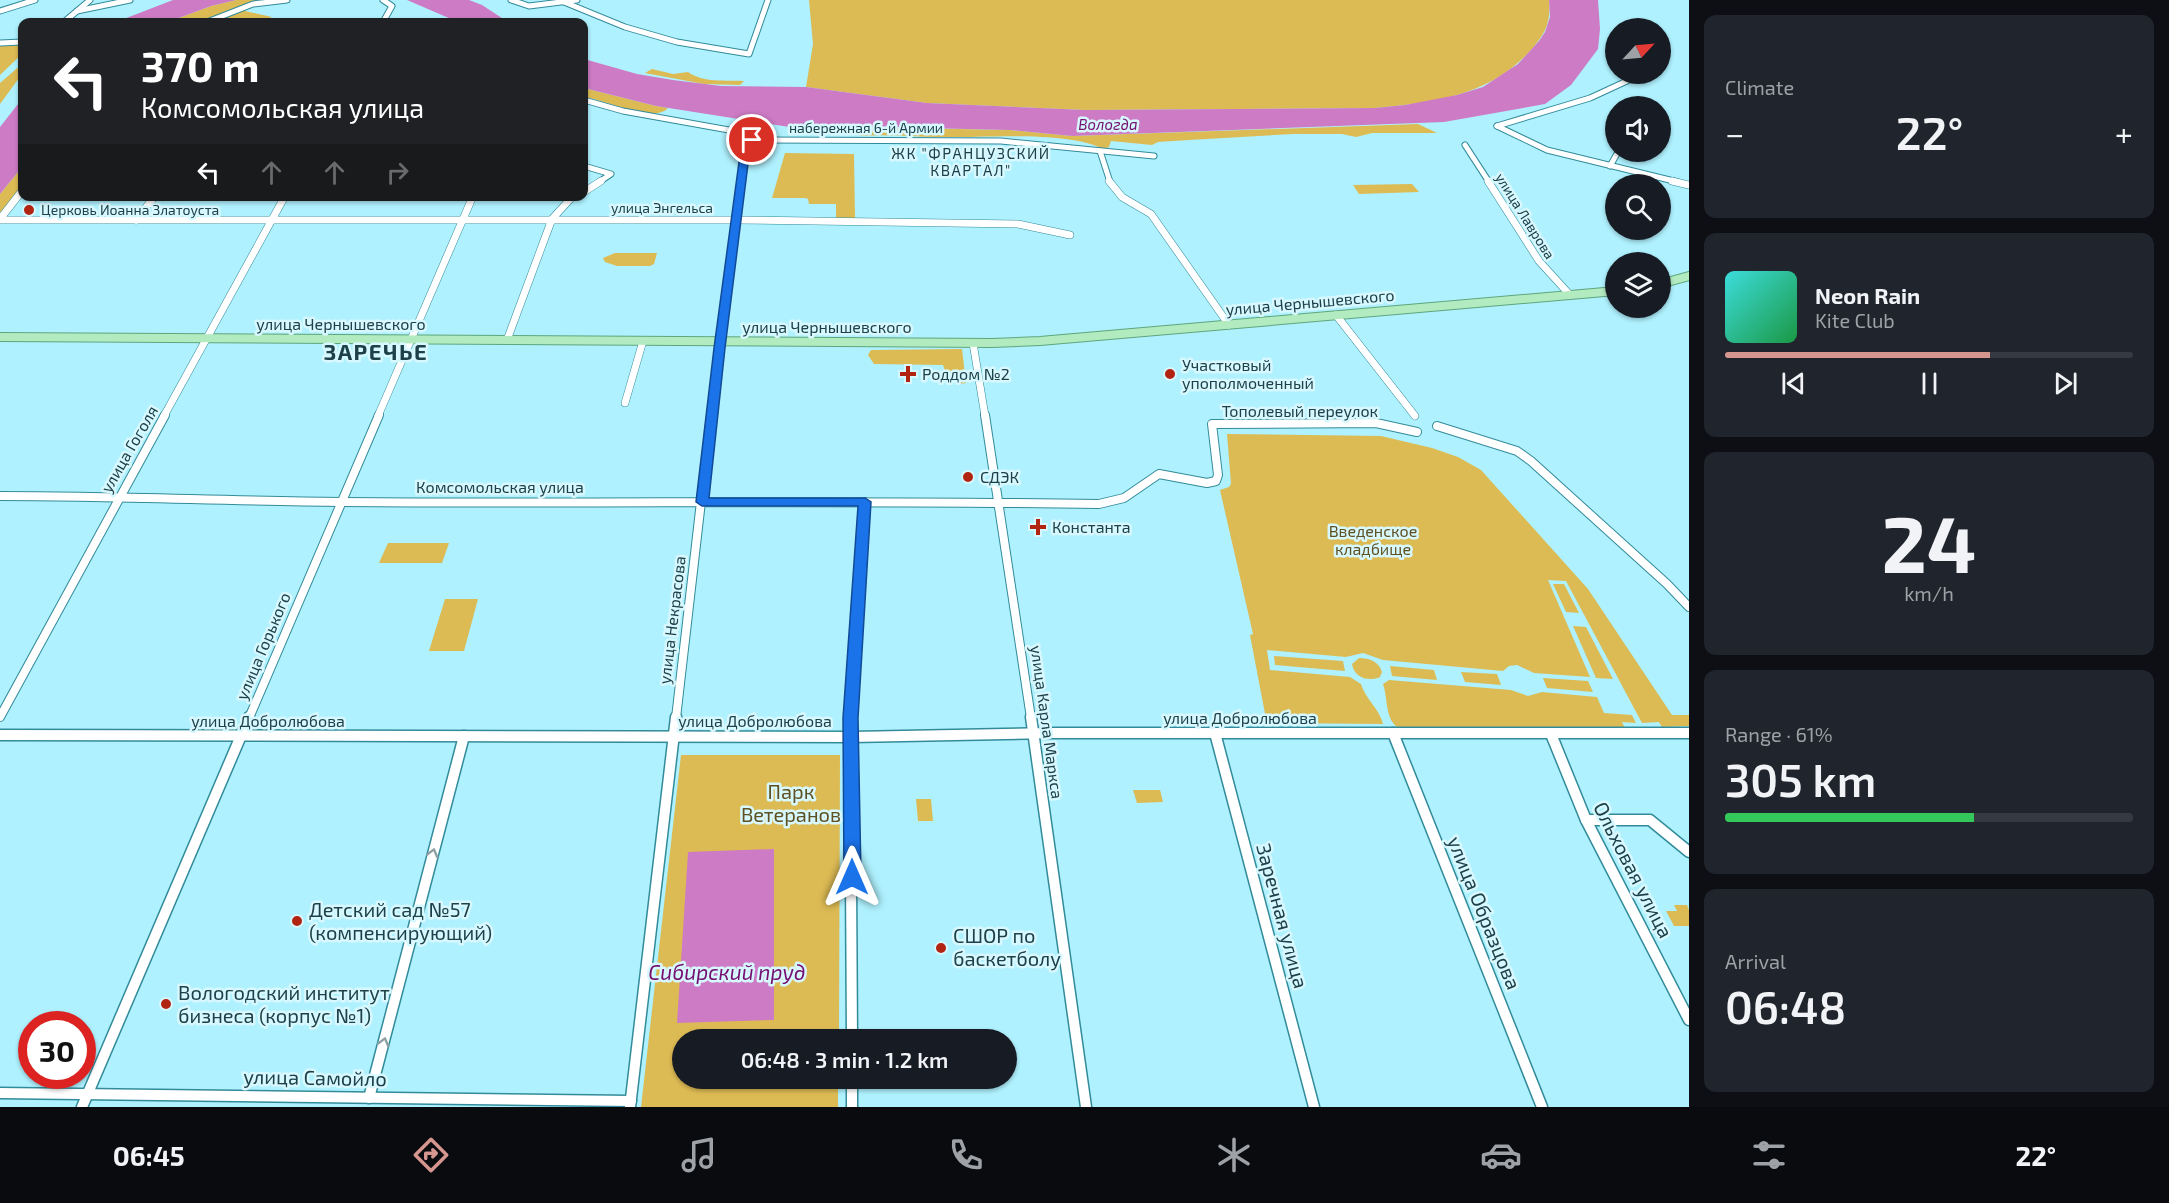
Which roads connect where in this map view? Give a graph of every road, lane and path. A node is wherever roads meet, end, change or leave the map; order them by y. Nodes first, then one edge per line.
1 (35, 0) edge
2 (90, 0) edge
3 (130, 0) edge
4 (287, 0) edge
5 (383, 0) edge
6 (510, 0) edge
7 (577, 0) edge
8 (768, 0) edge
9 (564, 2) junction
10 (0, 11) edge
11 (77, 11) junction
12 (69, 18) edge
13 (217, 18) edge
14 (386, 18) edge
15 (18, 42) edge
16 (0, 43) edge
17 (1626, 84) edge
18 (588, 101) edge
19 (752, 140) junction
20 (1465, 146) dead end
21 (1100, 151) junction
22 (1154, 156) dead end
23 (1612, 162) edge
24 (1610, 166) junction
25 (588, 167) edge
26 (1689, 185) edge
27 (588, 189) edge
28 (18, 196) edge
29 (151, 201) edge
30 (282, 201) edge
31 (471, 201) edge
32 (566, 201) edge
33 (0, 219) edge
34 (273, 219) junction
35 (463, 219) junction
36 (552, 219) junction
37 (136, 220) junction
38 (738, 220) junction
39 (1070, 235) dead end
40 (1689, 276) edge
41 (1671, 281) edge
42 (1605, 292) edge
43 (1570, 295) junction
44 (1336, 315) junction
45 (1229, 325) junction
46 (0, 338) edge
47 (208, 338) junction
48 (411, 339) junction
49 (507, 340) junction
50 (643, 341) junction
51 (721, 341) junction
52 (973, 343) junction
53 (625, 403) dead end
54 (1415, 416) dead end
55 (1437, 426) dead end
56 (1418, 432) dead end
57 (0, 496) edge
58 (120, 496) junction
59 (341, 502) junction
60 (702, 502) junction
61 (865, 502) junction
62 (1000, 502) junction
63 (1689, 607) edge
64 (0, 717) edge
65 (1215, 733) junction
66 (1393, 733) junction
67 (1689, 733) edge
68 (1032, 734) junction
69 (1551, 734) junction
70 (0, 735) edge
71 (243, 736) junction
72 (464, 736) junction
73 (675, 736) junction
74 (852, 737) junction
75 (1586, 820) junction
76 (1689, 852) edge
77 (1689, 1020) edge
78 (852, 1029) edge
79 (852, 1089) edge
80 (0, 1093) edge
81 (369, 1098) junction
82 (85, 1101) edge
83 (630, 1104) edge
84 (852, 1107) edge
85 (1086, 1107) edge
86 (1314, 1107) edge
87 (1542, 1107) edge

1 - 10 street
2 - 11 street
3 - 11 street
4 - 13 street
5 - 14 street
6 - 9 street
7 - 9 street
8 - 9 street
11 - 12 street
15 - 16 street
17 - 24 street
18 - 19 street, набережная 6-й Армии
19 - 21 street, набережная 6-й Армии
19 - 38 street, улица Некрасова
20 - 43 street, улица Лаврова
21 - 22 street, набережная 6-й Армии
21 - 45 street
23 - 24 street
24 - 26 street
25 - 27 street
28 - 33 street
29 - 37 street
30 - 34 street, улица Гоголя
31 - 35 street, улица Горького
32 - 36 street
33 - 37 street, улица Энгельса
34 - 35 street, улица Энгельса
34 - 37 street, улица Энгельса
34 - 47 street, улица Гоголя
35 - 36 street, улица Энгельса
35 - 48 street, улица Горького
36 - 38 street, улица Энгельса
36 - 49 street
38 - 39 street, улица Энгельса
38 - 51 street, улица Некрасова
40 - 41 main road
42 - 43 main road, улица Чернышевского
43 - 44 main road, улица Чернышевского
44 - 45 main road, улица Чернышевского
44 - 54 street
45 - 52 main road, улица Чернышевского
46 - 47 main road, улица Чернышевского
47 - 48 main road, улица Чернышевского
47 - 58 street, улица Гоголя
48 - 49 main road, улица Чернышевского
48 - 59 street, улица Горького
49 - 50 main road, улица Чернышевского
50 - 51 main road, улица Чернышевского
50 - 53 street
51 - 52 main road, улица Чернышевского
51 - 60 street, улица Некрасова
52 - 62 street, улица Карла Маркса
55 - 63 street
56 - 62 street, Тополевый переулок
57 - 58 street, Комсомольская улица
58 - 59 street, Комсомольская улица
58 - 64 street, улица Гоголя
59 - 60 street, Комсомольская улица
59 - 71 street, улица Горького
60 - 61 street, Комсомольская улица
60 - 73 street, улица Некрасова
61 - 62 street, Комсомольская улица
61 - 74 street
62 - 68 street, улица Карла Маркса
65 - 66 street, улица Добролюбова
65 - 68 street, улица Добролюбова
65 - 86 street, Заречная улица
66 - 69 street, улица Добролюбова
66 - 87 street, улица Образцова
67 - 69 street, улица Добролюбова
68 - 74 street, улица Добролюбова
68 - 85 street, улица Карла Маркса
69 - 75 street, Ольховая улица
70 - 71 street, улица Добролюбова
71 - 72 street, улица Добролюбова
71 - 82 street, улица Горького
72 - 73 street, улица Добролюбова
81 -> 72 street
73 - 74 street, улица Добролюбова
73 - 83 street, улица Некрасова
74 - 78 street
75 - 76 street
75 - 77 street, Ольховая улица
79 - 84 street
80 - 82 street, улица Самойло
81 - 82 street, улица Самойло
81 - 83 street, улица Самойло

